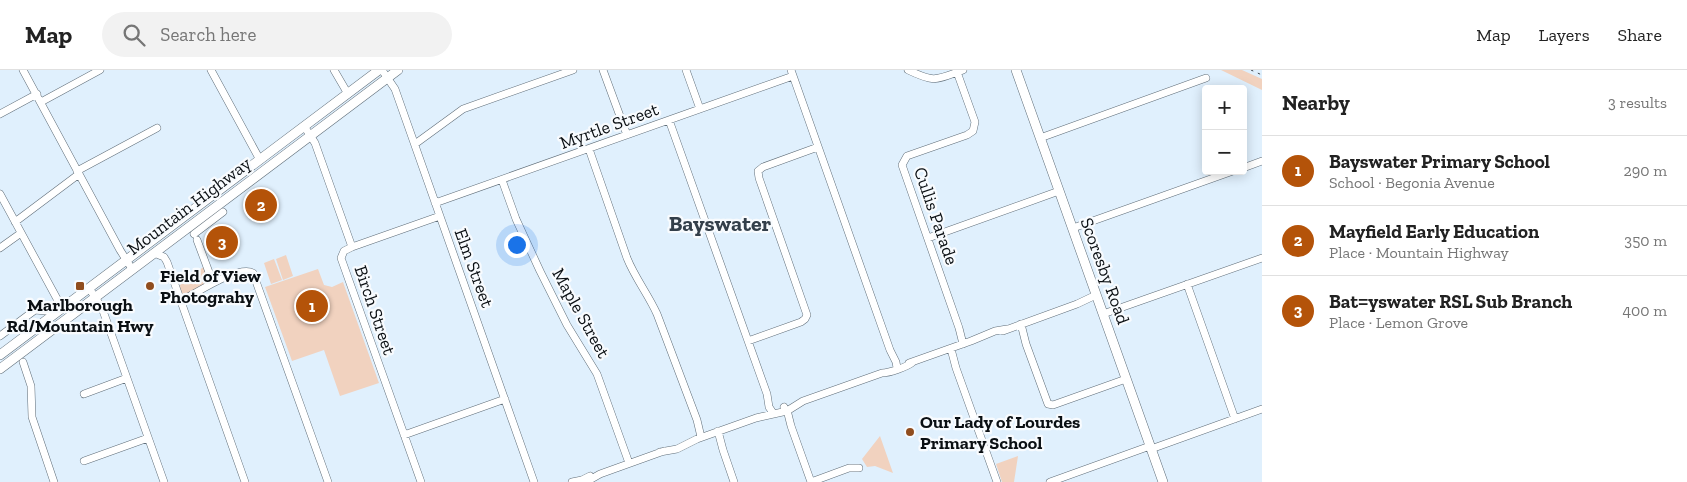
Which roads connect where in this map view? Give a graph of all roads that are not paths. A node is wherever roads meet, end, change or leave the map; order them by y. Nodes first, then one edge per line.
1 (23, 70) edge
2 (100, 70) edge
3 (211, 70) edge
4 (334, 70) edge
5 (398, 70) edge
6 (573, 70) edge
7 (603, 70) edge
8 (686, 70) edge
9 (908, 70) edge
10 (1016, 70) edge
11 (960, 71) edge
12 (383, 72) edge
13 (792, 73) edge
14 (1206, 78) dead end
15 (37, 94) junction
16 (348, 94) junction
17 (40, 102) junction
18 (700, 109) junction
19 (0, 114) edge
20 (669, 120) junction
21 (304, 126) junction
22 (157, 128) dead end
23 (311, 135) junction
24 (627, 135) junction
25 (1040, 138) junction
26 (414, 144) junction
27 (818, 147) junction
28 (589, 149) junction
29 (260, 160) junction
30 (1262, 161) edge
31 (1247, 167) edge
32 (78, 173) junction
33 (1222, 175) edge
34 (502, 180) junction
35 (1059, 191) junction
36 (0, 194) edge
37 (436, 203) junction
38 (223, 212) dead end
39 (440, 216) junction
40 (182, 218) junction
41 (15, 222) junction
42 (1073, 228) junction
43 (22, 233) junction
44 (194, 235) junction
45 (928, 238) junction
46 (352, 247) junction
47 (0, 248) edge
48 (154, 253) junction
49 (1262, 258) edge
50 (126, 260) junction
51 (132, 269) junction
52 (213, 283) junction
53 (1187, 284) junction
54 (89, 288) junction
55 (96, 297) junction
56 (1097, 297) junction
57 (181, 302) junction
58 (60, 310) junction
59 (1103, 314) junction
60 (1020, 324) junction
61 (0, 336) edge
62 (748, 341) junction
63 (967, 343) junction
64 (949, 349) junction
65 (0, 355) edge
66 (23, 362) dead end
67 (896, 366) junction
68 (0, 369) edge
69 (127, 378) junction
70 (1126, 379) junction
71 (84, 394) dead end
72 (505, 399) junction
73 (1262, 409) edge
74 (772, 410) junction
75 (785, 410) junction
76 (1235, 419) junction
77 (716, 432) junction
78 (404, 435) junction
79 (148, 438) junction
80 (701, 438) junction
81 (1151, 448) junction
82 (629, 463) junction
83 (859, 468) dead end
84 (87, 470) dead end
85 (534, 481) edge
86 (54, 482) edge
87 (164, 482) edge
88 (245, 482) edge
89 (328, 482) edge
90 (421, 482) edge
91 (572, 482) edge
92 (584, 482) edge
93 (734, 482) edge
94 (811, 482) edge
95 (996, 482) edge
96 (1050, 482) edge
97 (1163, 482) edge

1 - 15 street
2 - 17 street
3 - 29 street
4 - 16 street
5 - 12 main road, Mountain Highway
6 - 26 street
7 - 24 street
8 - 18 street
9 - 11 street
10 - 25 main road, Scoresby Road
11 - 45 street, Cullis Parade
12 - 16 main road, Mountain Highway
12 - 23 main road, Mountain Highway
12 - 26 street, Elm Street
13 - 18 street, Myrtle Street
13 - 27 street
14 - 25 street
15 - 17 street
15 - 19 street
16 - 21 main road, Mountain Highway
17 - 32 street
18 - 20 street, Myrtle Street
20 - 24 street, Myrtle Street
20 - 62 street
21 - 23 street, Birch Street
21 - 29 main road, Mountain Highway
22 - 32 street
23 - 44 main road, Mountain Highway
23 - 46 street, Birch Street
24 - 28 street, Myrtle Street
25 - 35 main road, Scoresby Road
26 - 37 street, Elm Street
27 - 62 street
27 - 67 street
28 - 34 street, Myrtle Street
28 - 80 street
29 - 40 main road, Mountain Highway
30 - 31 street
32 - 41 street
32 - 50 street
33 - 42 street
34 - 37 street, Myrtle Street
34 - 82 street, Maple Street
35 - 42 main road, Scoresby Road
35 - 45 street
36 - 41 street
37 - 39 street, Elm Street
38 - 44 street, Mountain Highway
39 - 46 street
39 - 72 street, Elm Street
40 - 44 street
40 - 50 main road, Mountain Highway
41 - 43 street
42 - 56 main road, Scoresby Road
43 - 47 street
43 - 58 street
44 - 48 main road, Mountain Highway
44 - 52 street
45 - 63 street, Cullis Parade
46 - 78 street, Birch Street
48 - 51 main road, Mountain Highway
48 - 57 street
49 - 53 street
50 - 51 street
50 - 54 main road, Mountain Highway
51 - 55 main road, Mountain Highway
52 - 57 street
52 - 89 street
53 - 59 street
53 - 76 street
54 - 55 street
54 - 58 main road, Mountain Highway
55 - 68 main road, Mountain Highway
55 - 69 street
56 - 59 main road, Scoresby Road
56 - 60 street
57 - 88 street
58 - 61 street
58 - 65 main road, Mountain Highway
59 - 70 main road, Scoresby Road
60 - 63 street
60 - 70 street
62 - 74 street
63 - 64 street
64 - 67 street
64 - 95 street
66 - 86 street
67 - 75 street
69 - 71 street
69 - 79 street
70 - 81 main road, Scoresby Road
72 - 78 street
72 - 85 street, Elm Street
73 - 76 street
74 - 75 street
74 - 77 street
75 - 94 street
76 - 81 street
77 - 80 street
77 - 93 street
78 - 90 street, Birch Street
79 - 84 street
79 - 87 street
80 - 82 street
81 - 96 street
81 - 97 main road, Scoresby Road
82 - 92 street
83 - 94 street
91 - 92 street

